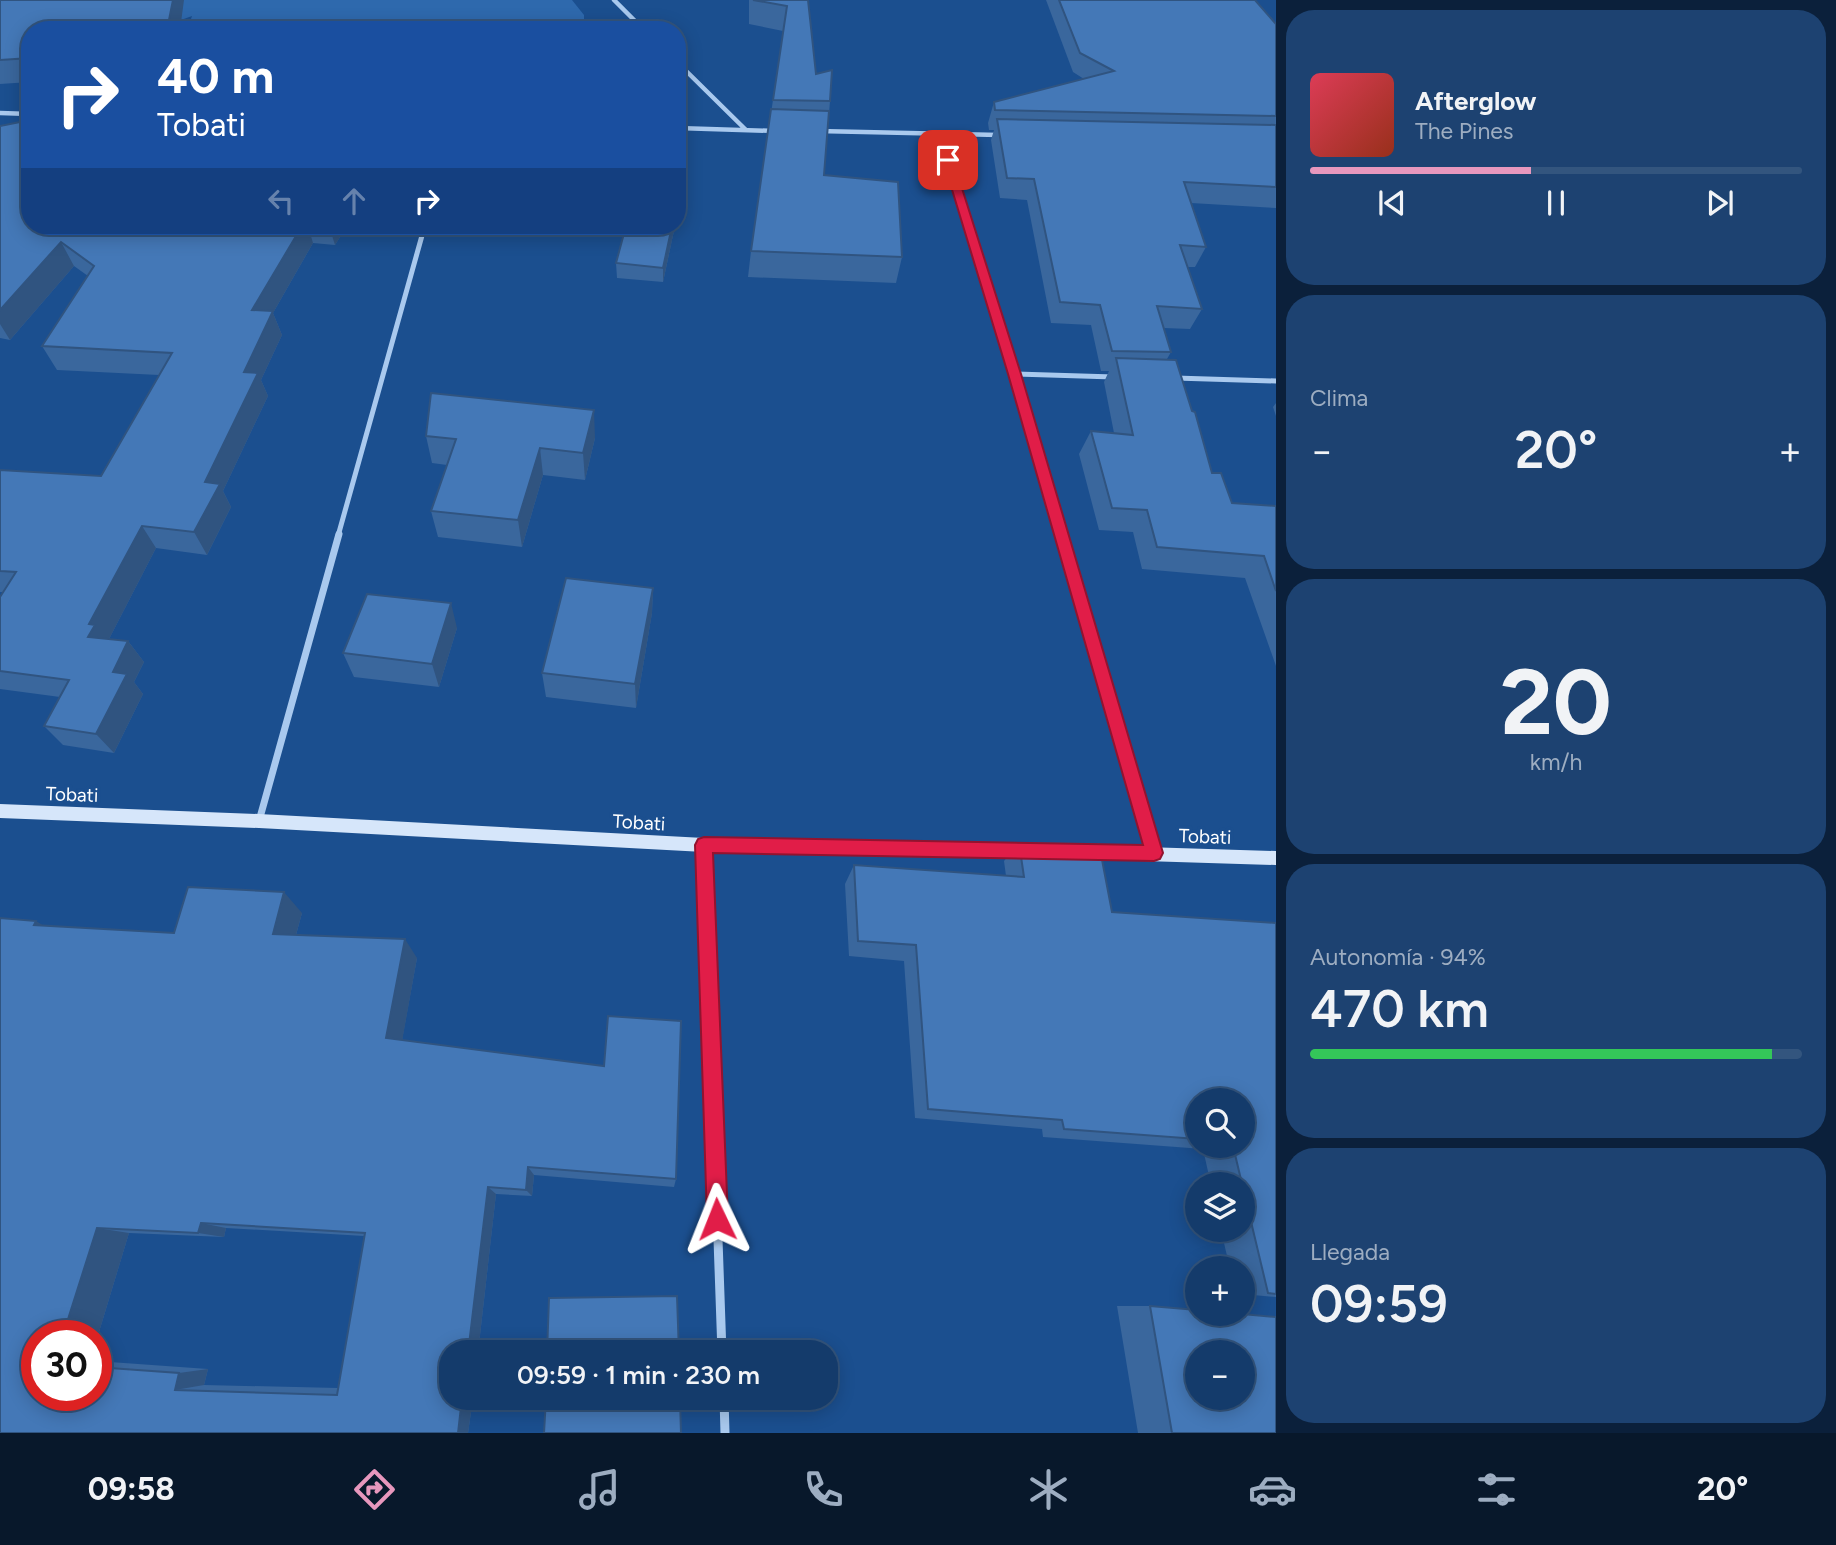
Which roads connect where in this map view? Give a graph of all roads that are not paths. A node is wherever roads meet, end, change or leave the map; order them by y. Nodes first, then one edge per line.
1 (614, 0) edge
2 (635, 21) edge
3 (686, 71) edge
4 (0, 113) edge
5 (21, 114) edge
6 (686, 128) edge
7 (746, 130) junction
8 (787, 131) edge
9 (815, 131) edge
10 (940, 134) junction
11 (1007, 135) edge
12 (422, 235) edge
13 (1014, 374) junction
14 (1125, 377) edge
15 (1166, 378) edge
16 (1276, 381) edge
17 (0, 811) edge
18 (259, 821) junction
19 (704, 845) junction
20 (1154, 853) junction
21 (1276, 858) edge
22 (722, 1340) edge
23 (724, 1410) edge
24 (725, 1433) edge

1 - 2 street
3 - 7 street
4 - 5 street
6 - 7 street
7 - 8 street
9 - 10 street
10 - 11 street
10 - 13 street
12 - 18 street
13 - 14 street
13 - 20 street
15 - 16 street
17 - 18 street, Tobati
18 - 19 street, Tobati
19 - 20 street, Tobati
19 - 22 street
20 - 21 street, Tobati
23 - 24 street

